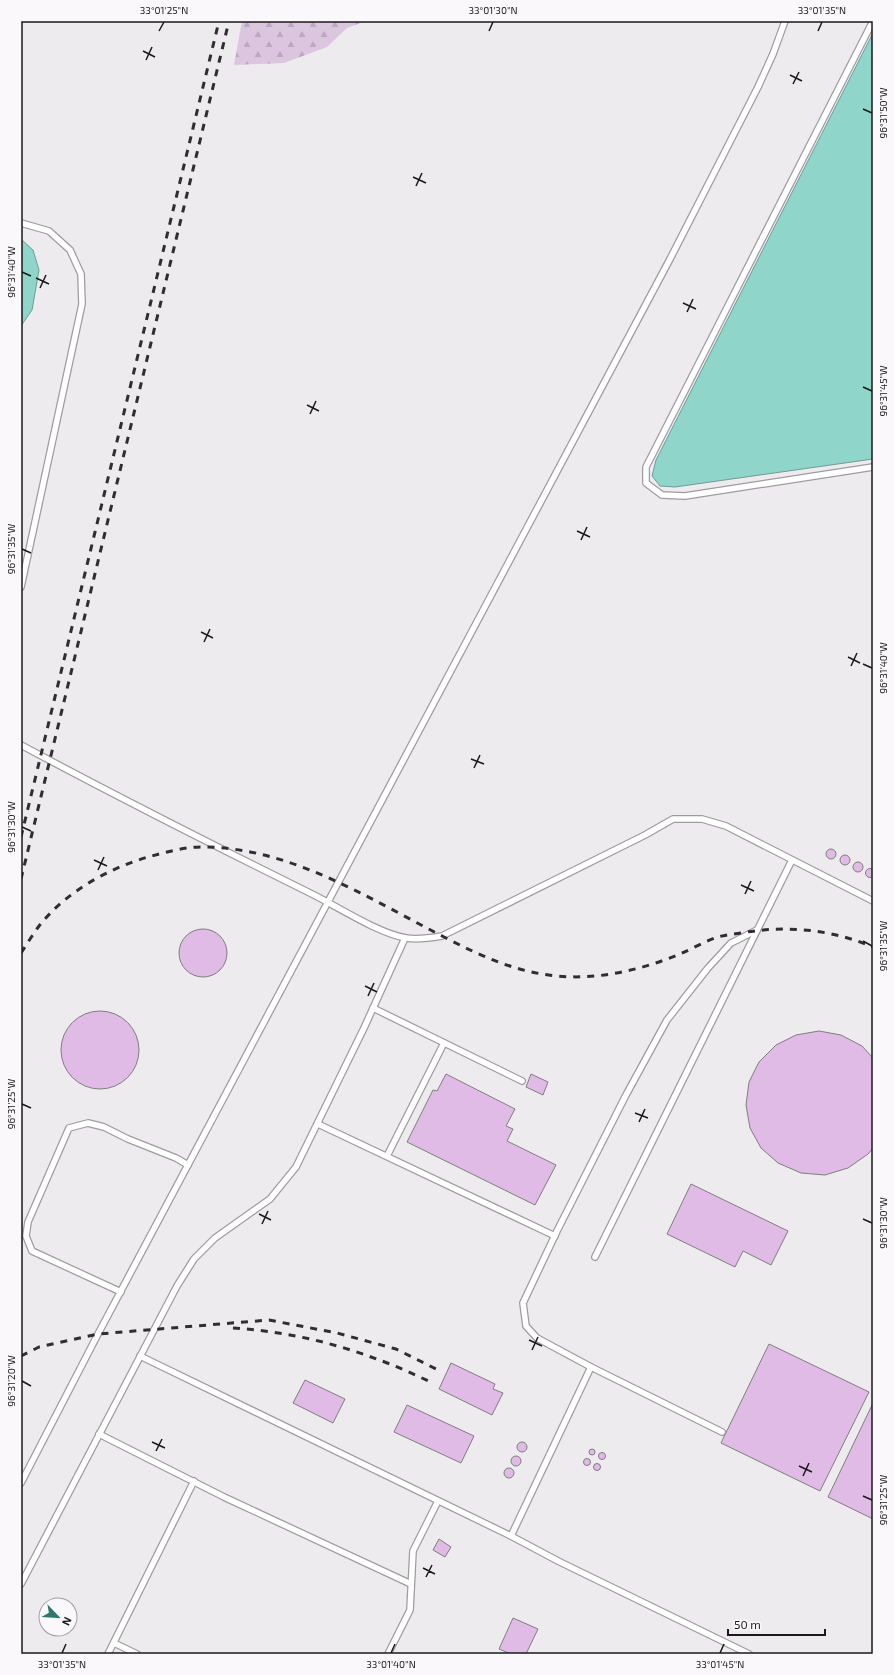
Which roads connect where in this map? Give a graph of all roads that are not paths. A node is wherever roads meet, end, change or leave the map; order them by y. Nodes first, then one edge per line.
1 (784, 21) edge
2 (873, 21) edge
3 (21, 224) edge
4 (873, 467) edge
5 (21, 587) edge
6 (21, 745) edge
7 (792, 860) junction
8 (873, 901) edge
9 (328, 902) junction
10 (757, 930) junction
11 (405, 938) junction
12 (373, 1008) junction
13 (444, 1043) junction
14 (522, 1081) dead end
15 (318, 1124) junction
16 (387, 1156) junction
17 (188, 1165) junction
18 (555, 1236) junction
19 (595, 1257) dead end
20 (121, 1292) junction
21 (140, 1356) junction
22 (591, 1367) junction
23 (722, 1432) dead end
24 (99, 1434) junction
25 (194, 1481) junction
26 (21, 1483) edge
27 (438, 1501) junction
28 (511, 1536) junction
29 (21, 1584) edge
30 (411, 1584) junction
31 (114, 1643) junction
32 (108, 1654) edge
33 (137, 1654) edge
34 (388, 1654) edge
35 (749, 1654) edge

1 - 9 lane
2 - 4 lane
3 - 5 lane
6 - 9 lane
7 - 8 lane
7 - 10 lane
7 - 11 lane
9 - 11 lane
9 - 17 lane
10 - 18 lane
10 - 19 lane
11 - 12 lane
12 - 13 lane
12 - 15 lane
13 - 14 lane
13 - 16 lane
15 - 16 lane
15 - 21 lane
16 - 18 lane
17 - 20 lane
17 - 20 lane
18 - 22 lane
20 - 26 lane
21 - 24 lane
21 - 27 lane
22 - 23 lane
22 - 28 lane
24 - 25 lane
24 - 29 lane
25 - 30 lane
25 - 31 lane
27 - 28 lane
27 - 30 lane
28 - 35 lane
30 - 34 lane
31 - 32 lane
31 - 33 lane

